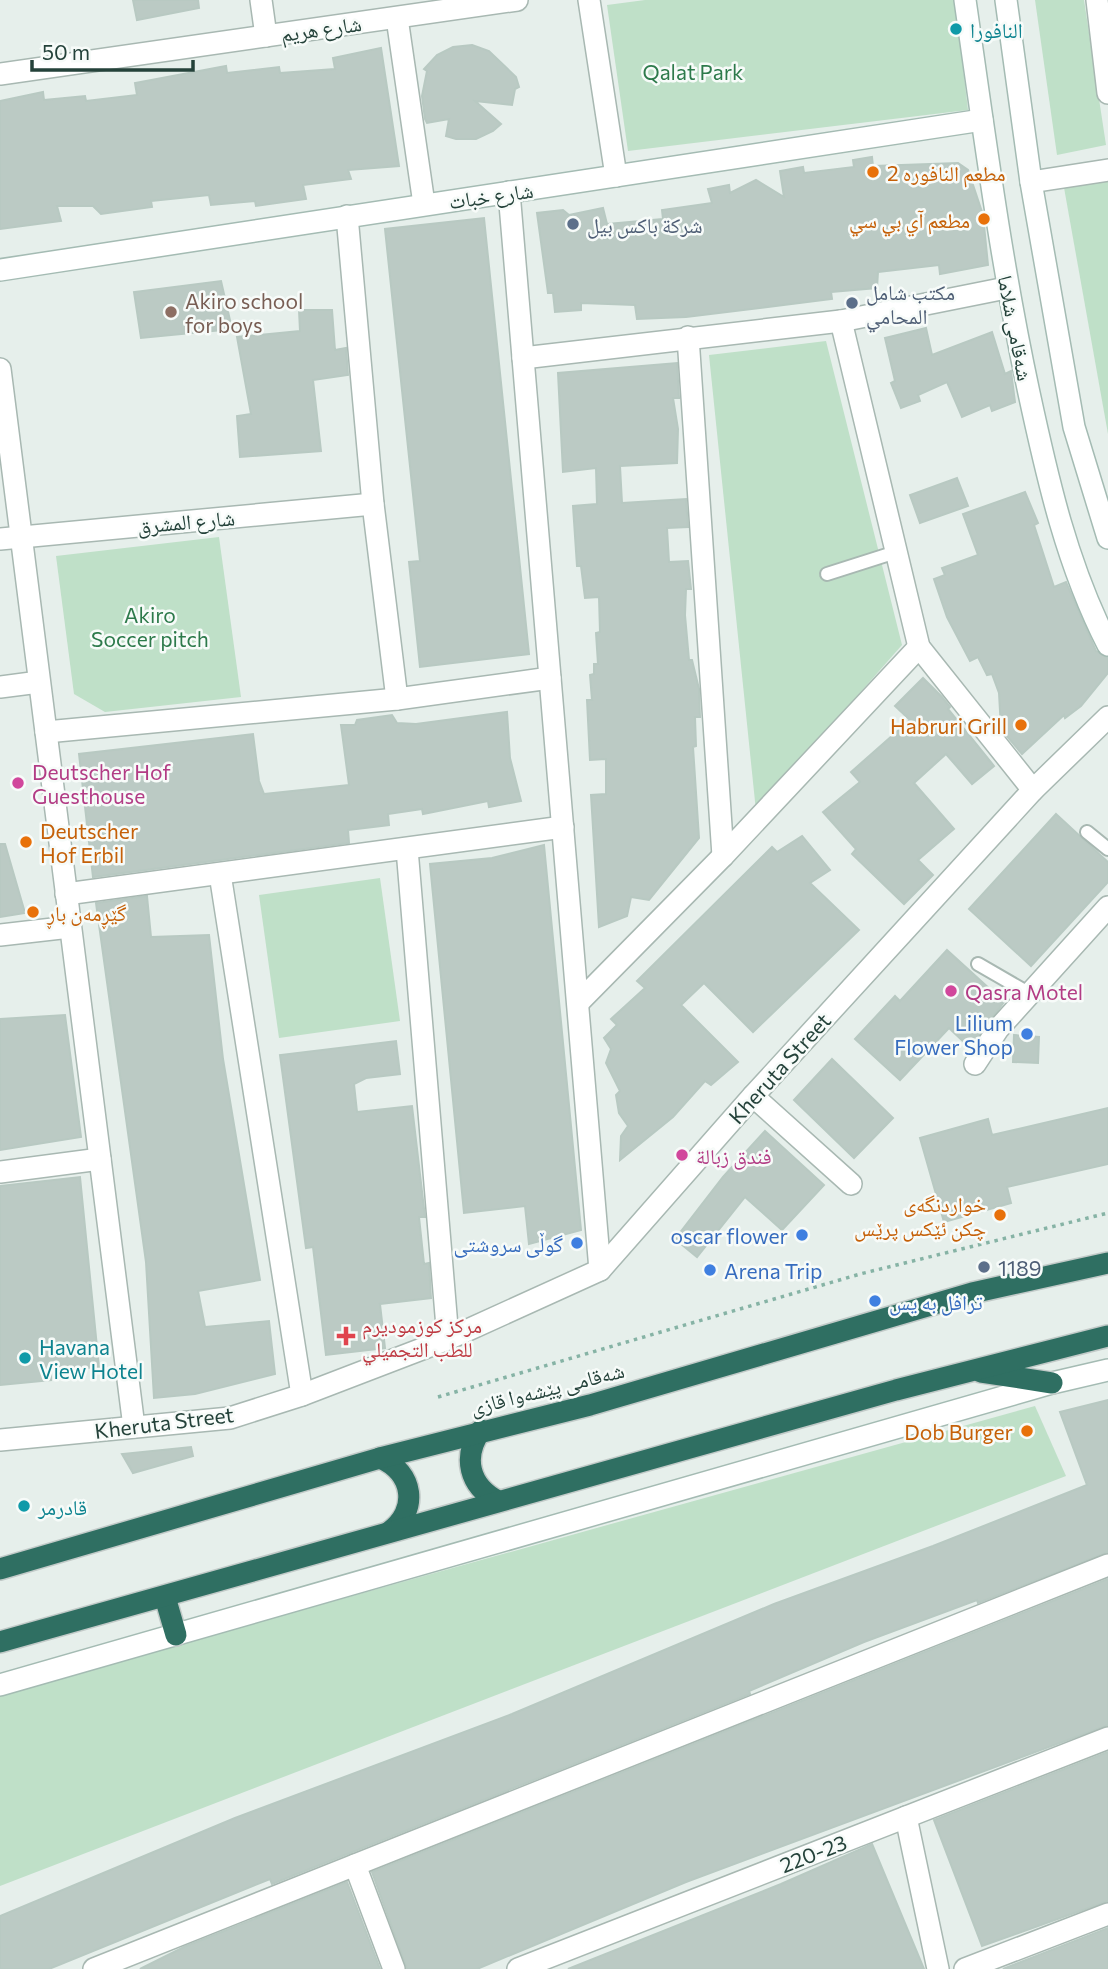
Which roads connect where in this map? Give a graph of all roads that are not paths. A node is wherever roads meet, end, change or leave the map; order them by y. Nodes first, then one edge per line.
1 (261, 0) edge
2 (517, 0) edge
3 (589, 0) edge
4 (965, 0) edge
5 (1006, 0) edge
6 (1097, 0) edge
7 (440, 6) edge
8 (397, 18) junction
9 (266, 36) junction
10 (0, 74) edge
11 (1108, 93) edge
12 (982, 120) junction
13 (1108, 170) edge
14 (616, 176) junction
15 (1031, 182) junction
16 (509, 192) junction
17 (424, 204) junction
18 (347, 216) junction
19 (0, 270) edge
20 (1006, 288) junction
21 (841, 321) junction
22 (688, 337) junction
23 (523, 358) junction
24 (0, 369) edge
25 (373, 505) junction
26 (1104, 515) edge
27 (11, 537) edge
28 (1108, 538) edge
29 (896, 552) junction
30 (828, 574) dead end
31 (1108, 645) edge
32 (919, 647) junction
33 (550, 678) junction
34 (40, 682) junction
35 (0, 687) edge
36 (397, 699) junction
37 (1108, 718) edge
38 (46, 732) junction
39 (1033, 790) junction
40 (563, 827) junction
41 (1087, 832) dead end
42 (407, 849) junction
43 (1108, 849) edge
44 (723, 856) junction
45 (220, 874) junction
46 (66, 894) junction
47 (1108, 907) edge
48 (70, 927) junction
49 (0, 935) edge
50 (978, 964) dead end
51 (1030, 994) junction
52 (578, 1003) junction
53 (975, 1064) dead end
54 (753, 1096) junction
55 (100, 1159) junction
56 (0, 1171) edge
57 (851, 1184) dead end
58 (1108, 1263) edge
59 (600, 1270) junction
60 (1108, 1336) edge
61 (448, 1339) junction
62 (972, 1370) junction
63 (1108, 1370) edge
64 (1052, 1383) junction
65 (302, 1395) junction
66 (134, 1427) junction
67 (481, 1430) junction
68 (0, 1440) edge
69 (380, 1458) junction
70 (498, 1501) junction
71 (388, 1532) junction
72 (1108, 1565) edge
73 (0, 1569) edge
74 (165, 1597) junction
75 (176, 1635) junction
76 (0, 1642) edge
77 (0, 1685) edge
78 (1108, 1738) edge
79 (906, 1817) junction
80 (355, 1865) junction
81 (1108, 1914) edge
82 (977, 1967) edge
83 (94, 1969) edge
84 (394, 1969) edge
85 (518, 1969) edge
86 (937, 1969) edge

1 - 9 street
2 - 7 street, شارع هريم
3 - 14 street
4 - 12 street, شەقامی شلاما
5 - 15 street, شەقامی شلاما
6 - 11 street
7 - 8 street, شارع هريم
8 - 9 street, شارع هريم
8 - 17 street
9 - 10 street, شارع هريم
12 - 14 street, شارع خبات
12 - 20 street, شەقامی شلاما
13 - 15 street
14 - 16 street, شارع خبات
15 - 26 street, شەقامی شلاما
16 - 17 street, شارع خبات
16 - 23 street
17 - 18 street, شارع خبات
18 - 19 street, شارع خبات
18 - 25 street
20 - 21 street
20 - 31 street, شەقامی شلاما
21 - 22 street
21 - 29 street
22 - 23 street
22 - 44 street
23 - 33 street
24 - 27 street
25 - 27 street, شارع المشرق
25 - 36 street
26 - 28 street, شەقامی شلاما
27 - 34 street
29 - 30 lane
29 - 32 street
32 - 39 street
32 - 44 street
33 - 36 street
33 - 40 street
34 - 35 street
34 - 38 street
36 - 38 street
37 - 39 street, Kheruta Street
38 - 46 street
39 - 54 street, Kheruta Street
40 - 42 street
40 - 52 street
41 - 43 lane
42 - 45 street
42 - 61 street
44 - 52 street
45 - 46 street
45 - 65 street
46 - 48 street
47 - 51 street
48 - 49 street
48 - 55 street
50 - 51 lane
51 - 53 street
52 - 59 street
54 - 57 street
54 - 59 street, Kheruta Street
55 - 56 street
55 - 66 street
58 - 67 highway, شەقامی پێشەوا قازی
59 - 61 street, Kheruta Street
60 - 62 highway
61 - 65 street, Kheruta Street
62 - 64 highway
62 - 70 highway
63 - 64 street
64 - 75 street
65 - 66 street, Kheruta Street
66 - 68 street, Kheruta Street
67 - 69 highway, شەقامی پێشەوا قازی
67 - 70 highway
69 - 71 highway
69 - 73 highway, شەقامی پێشەوا قازی
70 - 71 highway
71 - 74 highway
72 - 80 street
74 - 75 highway
74 - 76 highway
75 - 77 street
78 - 79 street, 220-23
79 - 85 street, 220-23
79 - 86 street
80 - 83 street
80 - 84 street
81 - 82 street

